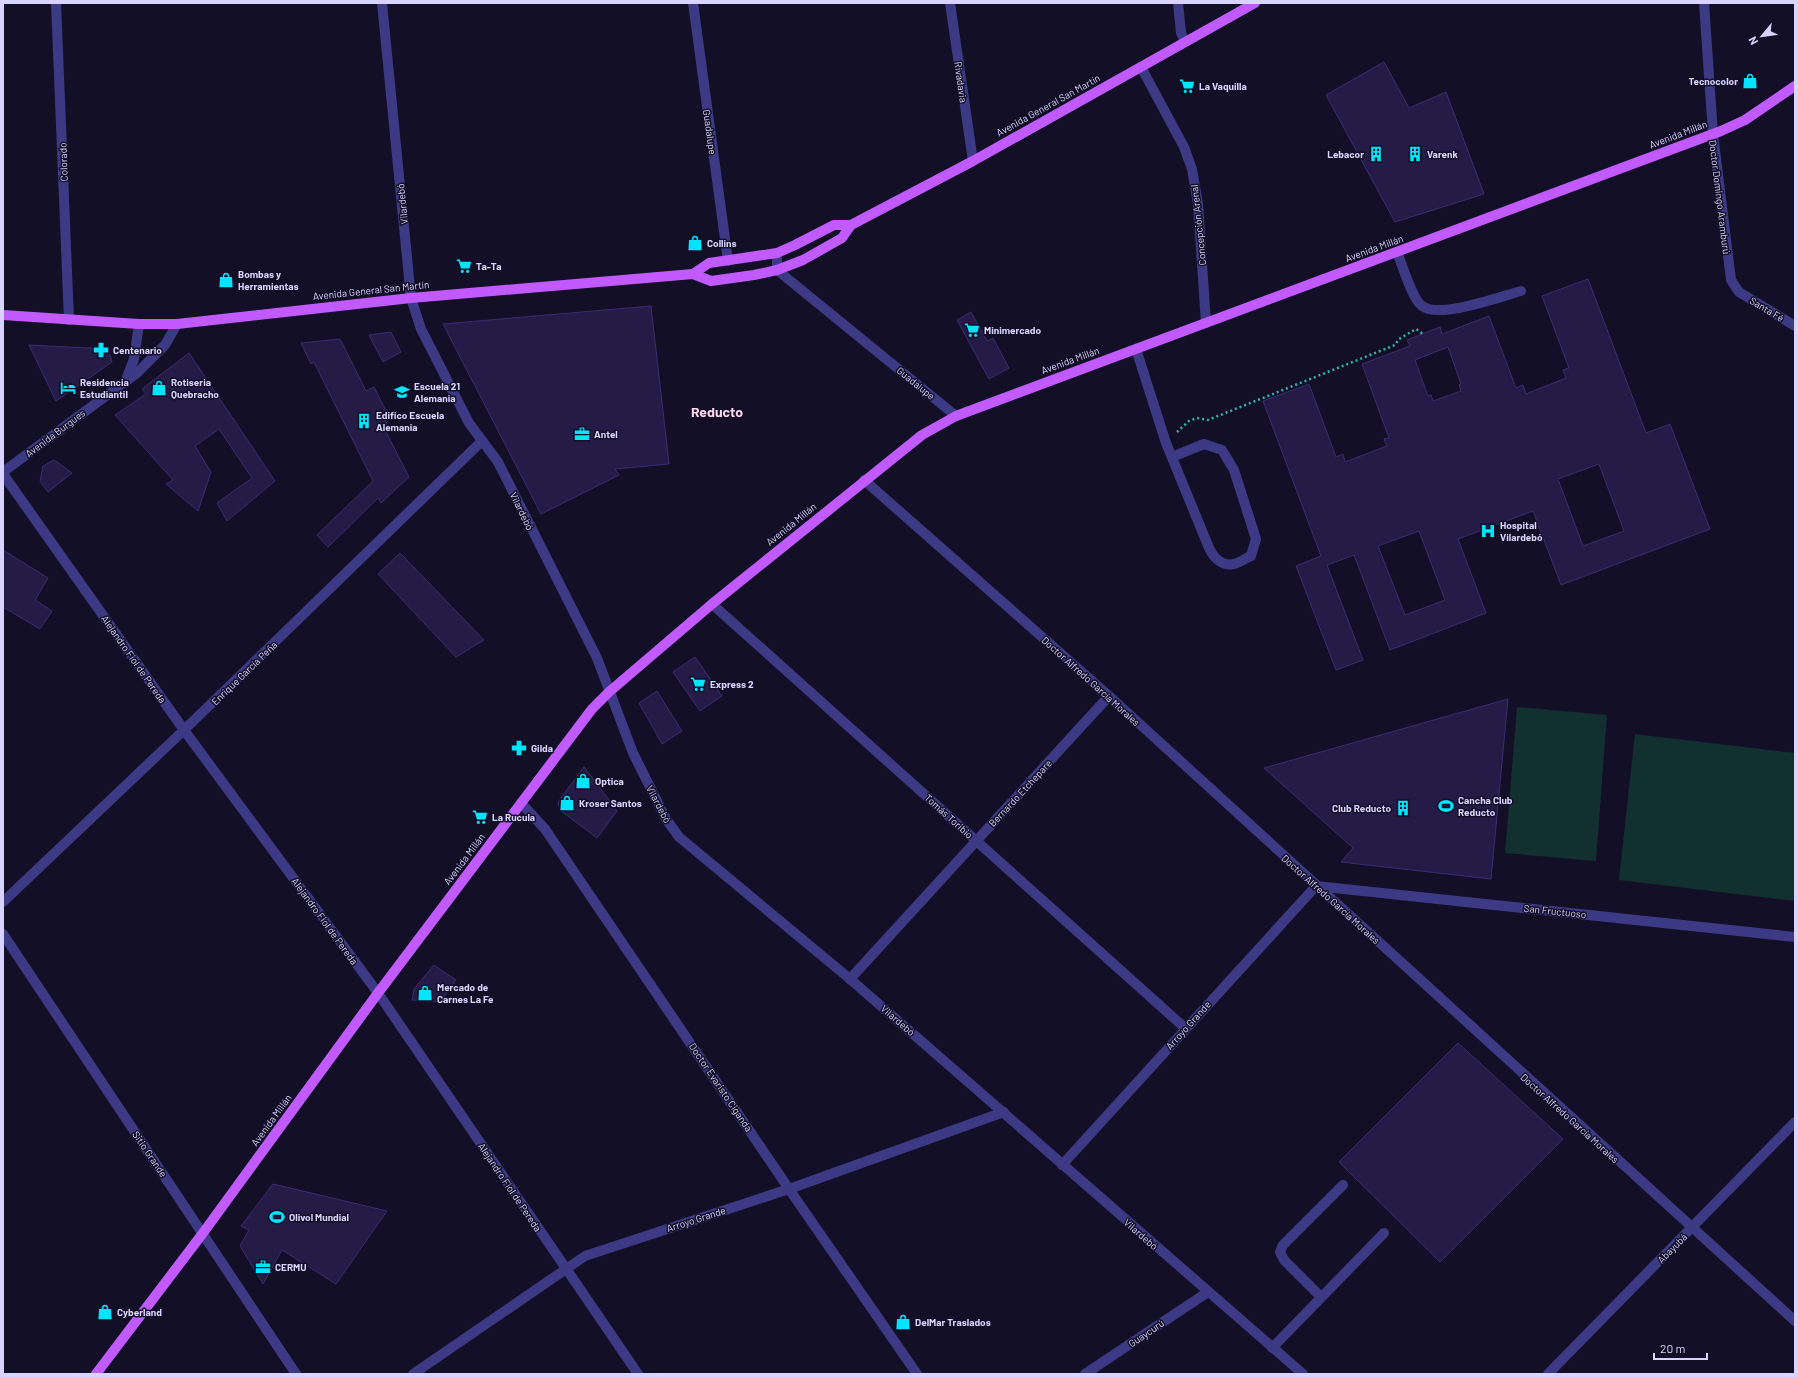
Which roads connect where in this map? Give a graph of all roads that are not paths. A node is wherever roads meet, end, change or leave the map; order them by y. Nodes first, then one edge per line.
1 (56, 3) edge
2 (382, 3) edge
3 (693, 3) edge
4 (950, 3) edge
5 (1178, 3) edge
6 (1255, 3) edge
7 (1704, 3) edge
8 (1185, 41) junction
9 (1141, 67) junction
10 (1795, 86) edge
11 (1712, 134) junction
12 (973, 161) junction
13 (851, 225) junction
14 (1398, 252) junction
15 (777, 253) junction
16 (728, 261) junction
17 (777, 270) junction
18 (693, 274) junction
19 (1521, 291) dead end
20 (1739, 292) joint
21 (411, 298) junction
22 (3, 315) edge
23 (69, 320) junction
24 (1206, 323) junction
25 (139, 324) junction
26 (177, 324) junction
27 (1795, 326) edge
28 (1136, 349) junction
29 (126, 380) junction
30 (956, 416) junction
31 (482, 441) junction
32 (1172, 457) junction
33 (3, 473) edge
34 (864, 480) junction
35 (712, 604) junction
36 (609, 692) junction
37 (1109, 696) junction
38 (184, 730) junction
39 (521, 803) junction
40 (976, 841) junction
41 (1316, 886) junction
42 (3, 902) edge
43 (3, 934) edge
44 (1795, 937) edge
45 (850, 979) junction
46 (378, 993) junction
47 (1185, 1028) junction
48 (1004, 1112) junction
49 (1795, 1122) edge
50 (1062, 1165) junction
51 (1343, 1185) dead end
52 (789, 1188) junction
53 (1692, 1228) junction
54 (203, 1232) junction
55 (1384, 1233) dead end
56 (566, 1268) junction
57 (1208, 1292) junction
58 (1322, 1297) junction
59 (1795, 1322) edge
60 (1272, 1348) junction
61 (96, 1374) edge
62 (296, 1374) edge
63 (413, 1374) edge
64 (638, 1374) edge
65 (918, 1374) edge
66 (1084, 1374) edge
67 (1303, 1374) edge
68 (1548, 1374) edge

1 - 23 street, Colorado
2 - 21 street, Vilardebó
3 - 16 street, Guadalupe
4 - 12 street, Rivadavia
5 - 8 street
6 - 8 main road, Avenida General San Martín
7 - 11 street, Doctor Domingo Aramburú
8 - 9 main road, Avenida General San Martín
9 - 12 main road, Avenida General San Martín
9 - 24 street, Concepción Arenal
10 - 11 main road, Avenida Millán
11 - 14 main road, Avenida Millán
11 - 20 street, Doctor Domingo Aramburú
12 - 13 main road, Avenida General San Martín
13 - 15 main road, Avenida General San Martín
13 - 17 main road, Avenida General San Martín
14 - 19 street
14 - 24 main road, Avenida Millán
15 - 16 main road, Avenida General San Martín
15 - 17 street
16 - 18 main road, Avenida General San Martín
17 - 18 main road, Avenida General San Martín
17 - 30 street, Guadalupe
18 - 21 main road, Avenida General San Martín
20 - 27 street, Santa Fé
21 - 26 main road, Avenida General San Martín
21 - 31 street, Vilardebó
22 - 23 main road, Avenida General San Martín
23 - 25 main road, Avenida General San Martín
24 - 28 main road, Avenida Millán
25 - 26 main road, Avenida General San Martín
25 - 29 street
26 - 29 street, Avenida Burgues
28 - 30 main road, Avenida Millán
28 - 32 street
29 - 33 street, Avenida Burgues
30 - 34 main road, Avenida Millán
31 - 36 street, Vilardebó
31 - 38 street, Enrique García Peña
32 - 32 street
33 - 38 street, Alejandro Fiol de Pereda
34 - 35 main road, Avenida Millán
34 - 37 street, Doctor Alfredo García Morales
35 - 36 main road, Avenida Millán
35 - 40 street, Tomás Toribio
36 - 39 main road, Avenida Millán
36 - 45 street, Vilardebó
37 - 40 street, Bernardo Etchepare
37 - 41 street, Doctor Alfredo García Morales
38 - 42 street, Enrique García Peña
38 - 46 street, Alejandro Fiol de Pereda
39 - 46 main road, Avenida Millán
39 - 52 street, Doctor Evaristo Ciganda
40 - 45 street, Bernardo Etchepare
40 - 47 street, Tomás Toribio
41 - 44 street, San Fructuoso
41 - 47 street, Arroyo Grande
41 - 53 street, Doctor Alfredo García Morales
43 - 54 street, Sitio Grande
45 - 48 street, Vilardebó
46 - 54 main road, Avenida Millán
46 - 56 street, Alejandro Fiol de Pereda
47 - 50 street, Arroyo Grande
48 - 50 street, Vilardebó
48 - 52 street, Arroyo Grande
49 - 53 street, Abayubá
50 - 57 street, Vilardebó
51 - 58 street
52 - 56 street, Arroyo Grande
52 - 65 street, Doctor Evaristo Ciganda
53 - 59 street, Doctor Alfredo García Morales
53 - 68 street, Abayubá
54 - 61 main road, Avenida Millán
54 - 62 street, Sitio Grande
55 - 58 street
56 - 63 street, Arroyo Grande
56 - 64 street, Alejandro Fiol de Pereda
57 - 60 street, Vilardebó
57 - 66 street, Guaycurú
58 - 60 street
60 - 67 street, Vilardebó

